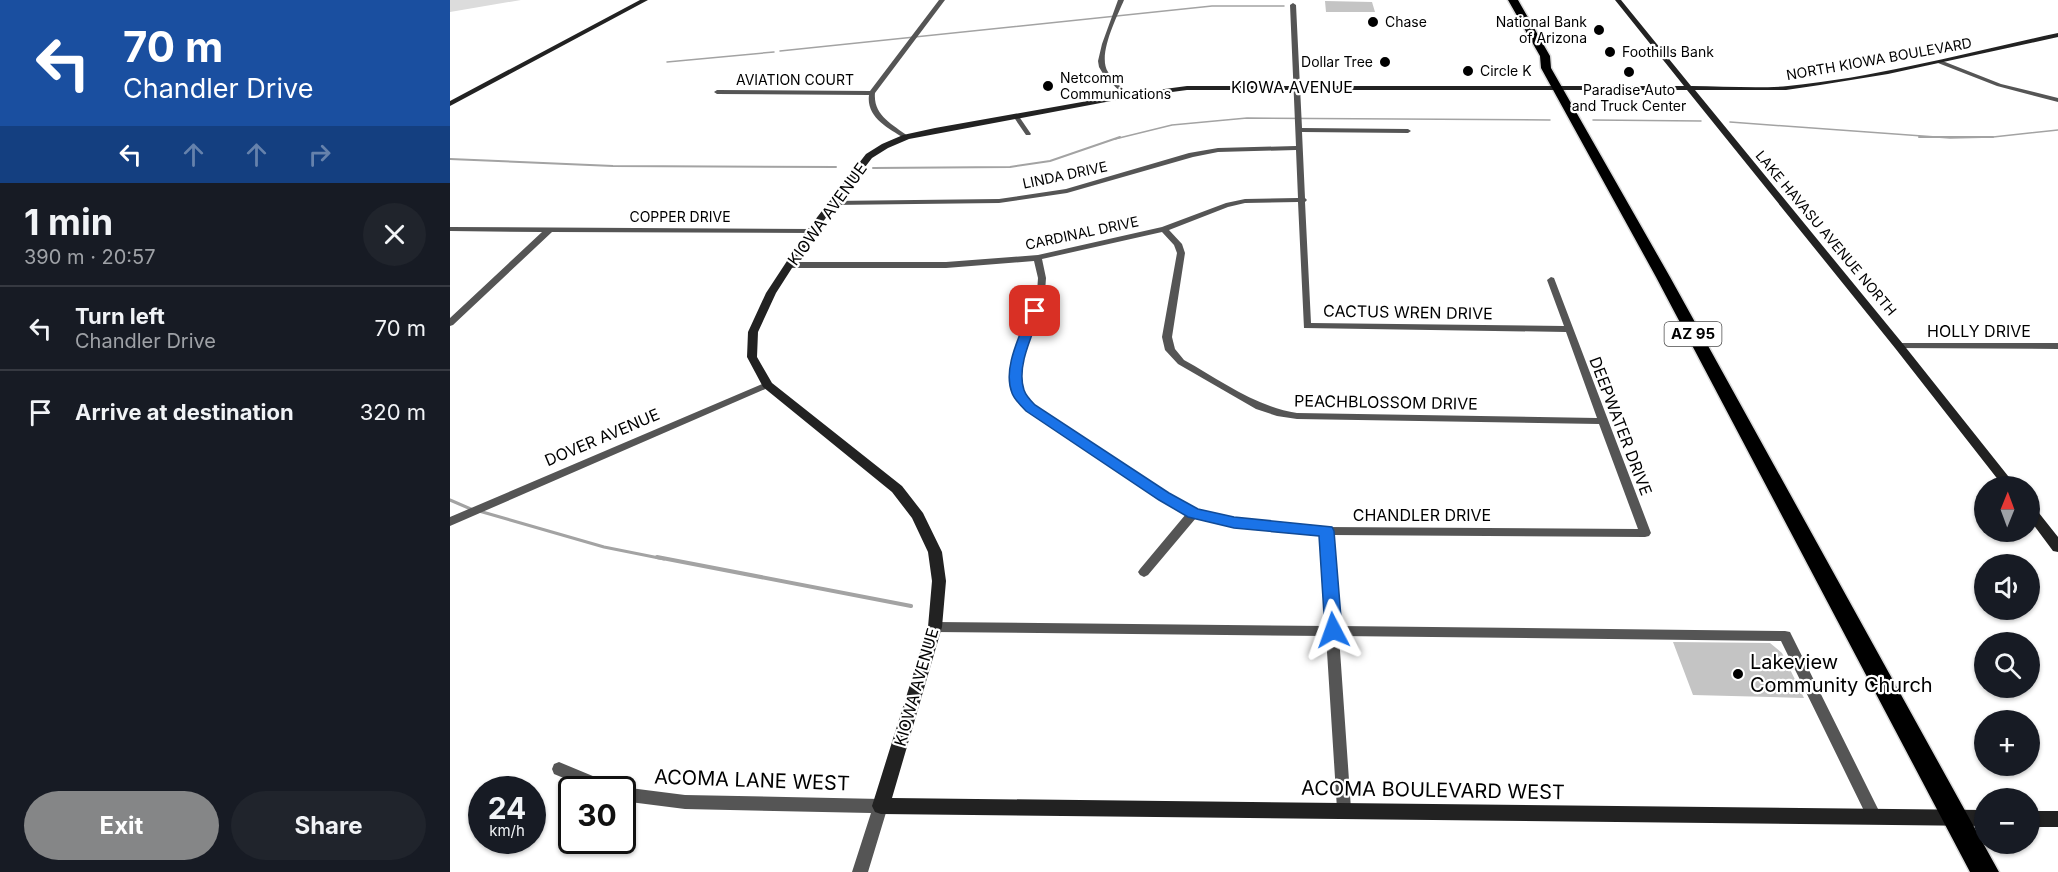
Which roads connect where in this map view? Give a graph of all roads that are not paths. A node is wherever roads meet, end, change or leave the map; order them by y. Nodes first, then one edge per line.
1 (645, 0) edge
2 (942, 0) edge
3 (1121, 0) edge
4 (1503, 0) edge
5 (1513, 0) edge
6 (1618, 0) edge
7 (1293, 5) dead end
8 (2058, 35) edge
9 (1940, 62) junction
10 (1546, 68) junction
11 (1298, 87) junction
12 (1558, 89) junction
13 (1692, 90) junction
14 (717, 92) dead end
15 (872, 93) junction
16 (1127, 96) junction
17 (2058, 100) edge
18 (450, 104) edge
19 (1016, 116) junction
20 (1300, 129) junction
21 (1408, 131) dead end
22 (1028, 134) dead end
23 (906, 137) junction
24 (1300, 148) junction
25 (1303, 200) junction
26 (832, 203) junction
27 (450, 229) edge
28 (1164, 229) junction
29 (549, 230) junction
30 (811, 231) junction
31 (1038, 258) junction
32 (789, 265) junction
33 (1551, 280) dead end
34 (450, 322) edge
35 (1568, 329) junction
36 (1899, 346) junction
37 (2058, 346) edge
38 (767, 385) junction
39 (1604, 421) junction
40 (2002, 476) edge
41 (1193, 513) junction
42 (450, 522) edge
43 (2040, 524) edge
44 (1326, 531) junction
45 (1645, 533) joint
46 (2058, 547) edge
47 (1144, 572) dead end
48 (935, 627) junction
49 (1333, 630) junction
50 (559, 770) dead end
51 (574, 776) edge
52 (636, 796) edge
53 (881, 806) junction
54 (1344, 809) junction
55 (1874, 816) junction
56 (1955, 818) junction
57 (1974, 818) edge
58 (2040, 819) edge
59 (2058, 819) edge
60 (860, 872) edge
61 (1984, 872) edge

1 - 18 street
2 - 15 street
3 - 16 street
4 - 10 highway, AZ 95
5 - 10 highway, AZ 95
6 - 13 street, LAKE HAVASU AVENUE NORTH
7 - 11 street, CACTUS WREN DRIVE
8 - 9 street, NORTH KIOWA BOULEVARD
9 - 13 street, NORTH KIOWA BOULEVARD
9 - 17 street
10 - 12 highway, AZ 95
11 - 12 street, KIOWA AVENUE
11 - 16 street, KIOWA AVENUE
11 - 20 street, CACTUS WREN DRIVE
12 - 13 street, NORTH KIOWA BOULEVARD
12 - 56 highway, AZ 95
13 - 36 street, LAKE HAVASU AVENUE NORTH
14 - 15 street, AVIATION COURT
15 - 23 street
16 - 19 street, KIOWA AVENUE
19 - 22 street
19 - 23 street, KIOWA AVENUE
20 - 21 street
20 - 24 street, CACTUS WREN DRIVE
23 - 26 street, KIOWA AVENUE
24 - 25 street, CACTUS WREN DRIVE
24 - 26 street, LINDA DRIVE
25 - 28 street, CARDINAL DRIVE
25 - 35 street, CACTUS WREN DRIVE
26 - 30 street, KIOWA AVENUE
27 - 29 street, COPPER DRIVE
28 - 31 street, CARDINAL DRIVE
28 - 39 street, PEACHBLOSSOM DRIVE
29 - 30 street, COPPER DRIVE
29 - 34 street
30 - 32 street, KIOWA AVENUE
31 - 32 street, CARDINAL DRIVE
31 - 41 street, CHANDLER DRIVE
32 - 38 street, KIOWA AVENUE
33 - 35 street, DEEPWATER DRIVE
35 - 39 street, DEEPWATER DRIVE
36 - 37 street, HOLLY DRIVE
36 - 40 street, LAKE HAVASU AVENUE NORTH
38 - 42 street, DOVER AVENUE
38 - 48 street, KIOWA AVENUE
39 - 45 street, DEEPWATER DRIVE
41 - 44 street, CHANDLER DRIVE
41 - 47 street
43 - 46 street
44 - 45 street, CHANDLER DRIVE
44 - 49 street
48 - 49 street
48 - 53 street, KIOWA AVENUE
49 - 54 street
49 - 55 street
50 - 51 street
52 - 53 street, ACOMA LANE WEST
53 - 54 street, ACOMA BOULEVARD WEST
53 - 60 street, KIOWA AVENUE
54 - 55 street, ACOMA BOULEVARD WEST
55 - 56 street, ACOMA BOULEVARD WEST
56 - 57 street, ACOMA BOULEVARD WEST
56 - 61 highway, AZ 95
58 - 59 street

